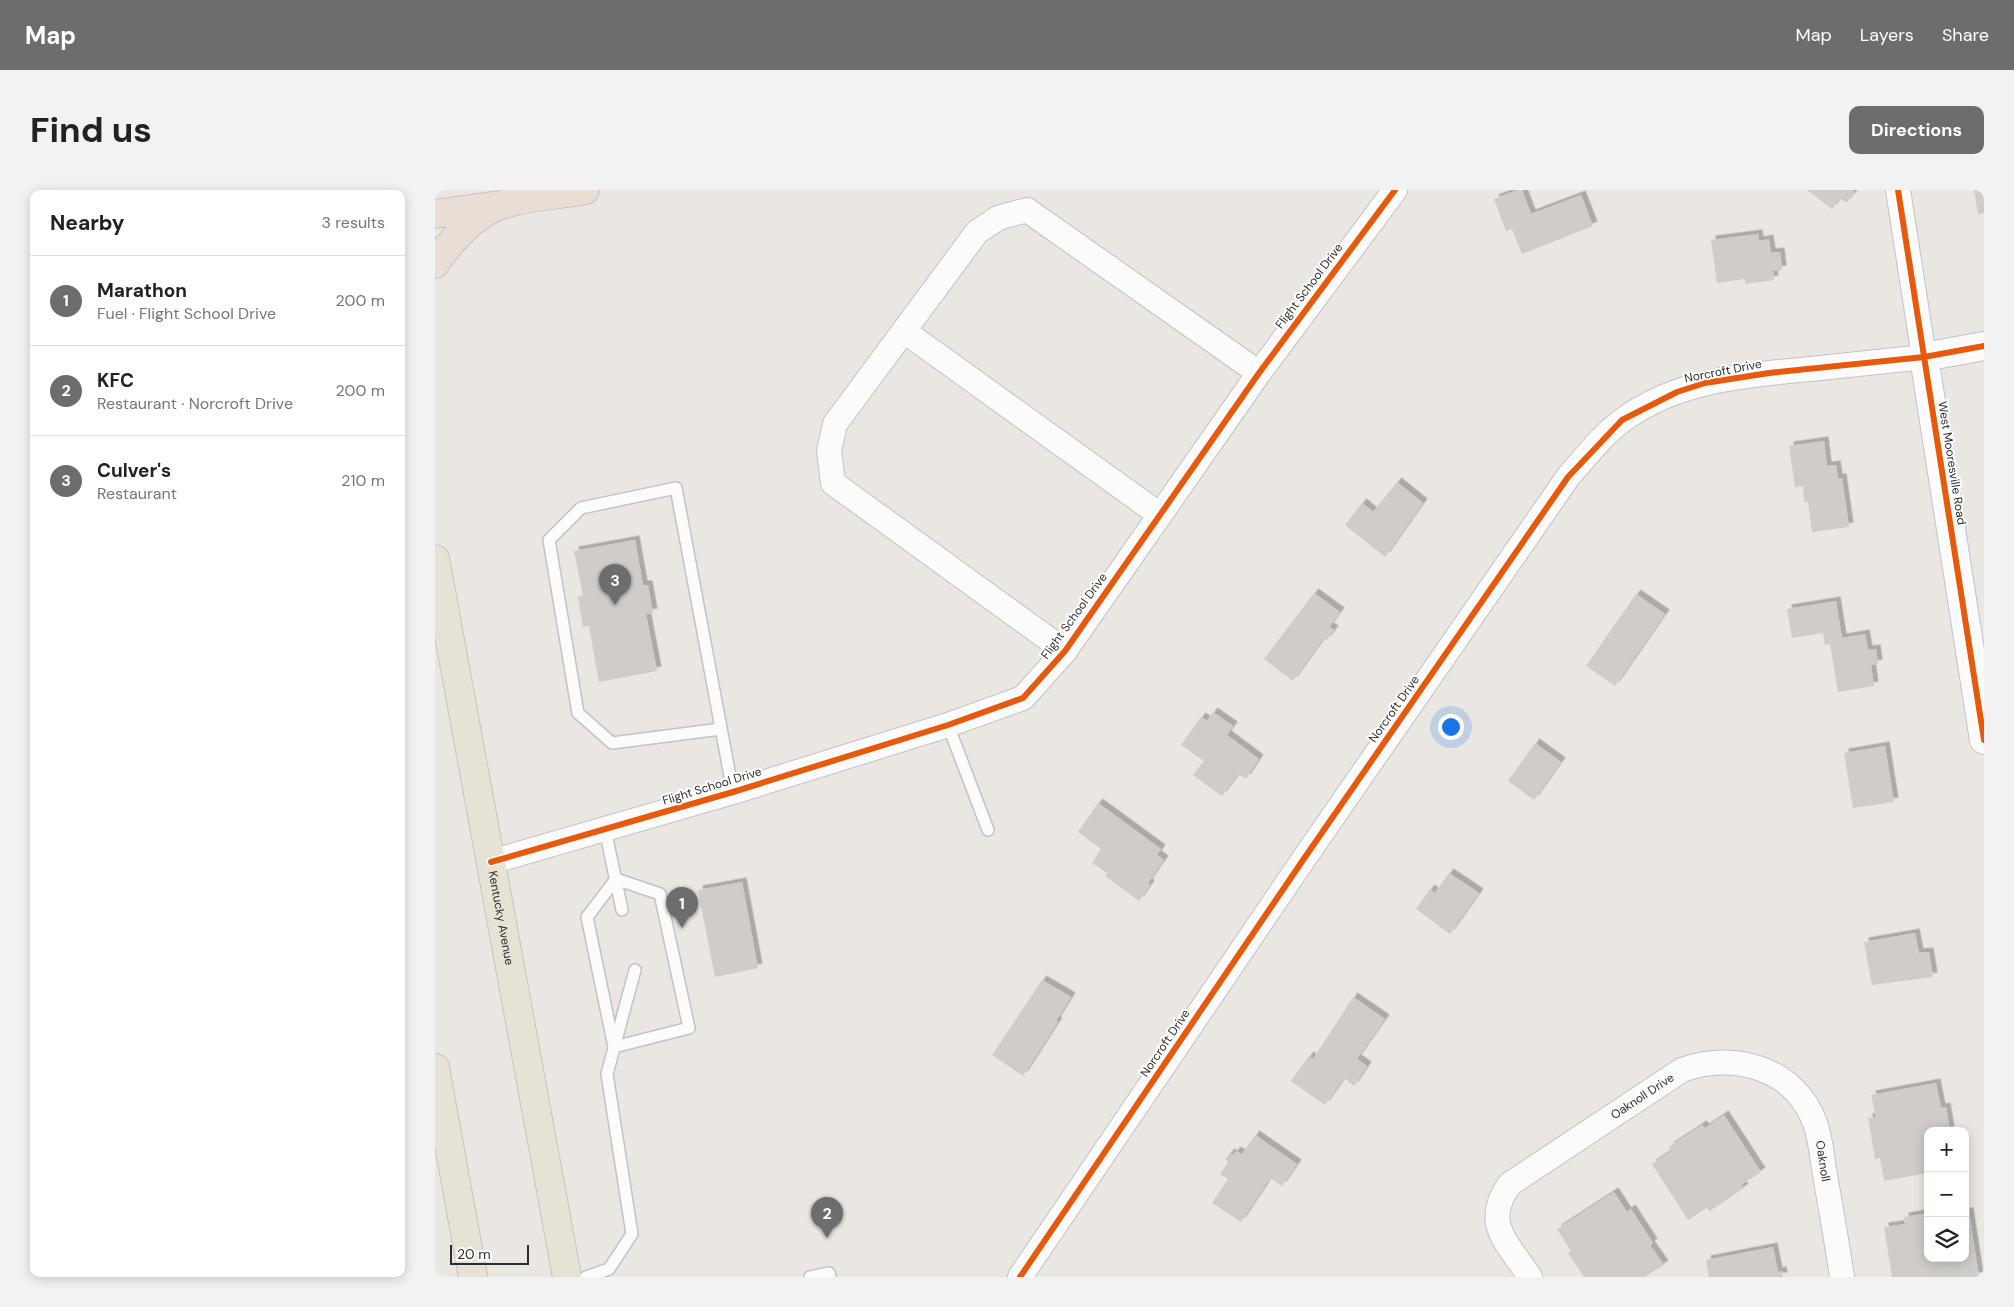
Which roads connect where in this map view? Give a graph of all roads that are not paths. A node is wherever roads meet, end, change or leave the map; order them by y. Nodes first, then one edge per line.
1 (585, 190) edge
2 (1395, 190) edge
3 (1898, 190) edge
4 (503, 204) junction
5 (435, 214) edge
6 (435, 264) edge
7 (904, 331) junction
8 (1984, 346) edge
9 (1924, 357) junction
10 (1259, 372) junction
11 (1160, 515) junction
12 (435, 559) edge
13 (1065, 651) junction
14 (948, 725) junction
15 (721, 729) junction
16 (1984, 740) edge
17 (733, 792) junction
18 (605, 829) junction
19 (988, 830) dead end
20 (491, 862) junction
21 (616, 879) junction
22 (622, 910) dead end
23 (635, 970) dead end
24 (614, 1047) junction
25 (435, 1068) edge
26 (1762, 1068) joint
27 (473, 1277) edge
28 (567, 1277) edge
29 (586, 1277) edge
30 (810, 1277) edge
31 (830, 1277) edge
32 (1020, 1277) edge
33 (1531, 1277) edge
34 (1843, 1277) edge

1 - 4 highway
2 - 10 street, Flight School Drive
3 - 9 street, West Mooresville Road
4 - 5 highway
4 - 6 highway
7 - 10 street
7 - 11 street
7 - 13 street
8 - 9 street
9 - 16 street, West Mooresville Road
9 - 32 street, Norcroft Drive
10 - 11 street, Flight School Drive
11 - 13 street, Flight School Drive
12 - 20 main road, Kentucky Avenue
13 - 14 street, Flight School Drive
14 - 17 street, Flight School Drive
14 - 19 lane
15 - 15 lane
15 - 17 lane
17 - 18 street, Flight School Drive
18 - 20 street, Flight School Drive
18 - 21 lane
20 - 28 main road, Kentucky Avenue
21 - 22 lane
21 - 24 lane
21 - 24 lane
23 - 24 lane
24 - 29 lane
25 - 27 main road
26 - 33 street, Oaknoll Drive
26 - 34 street, Oaknoll
30 - 31 lane

